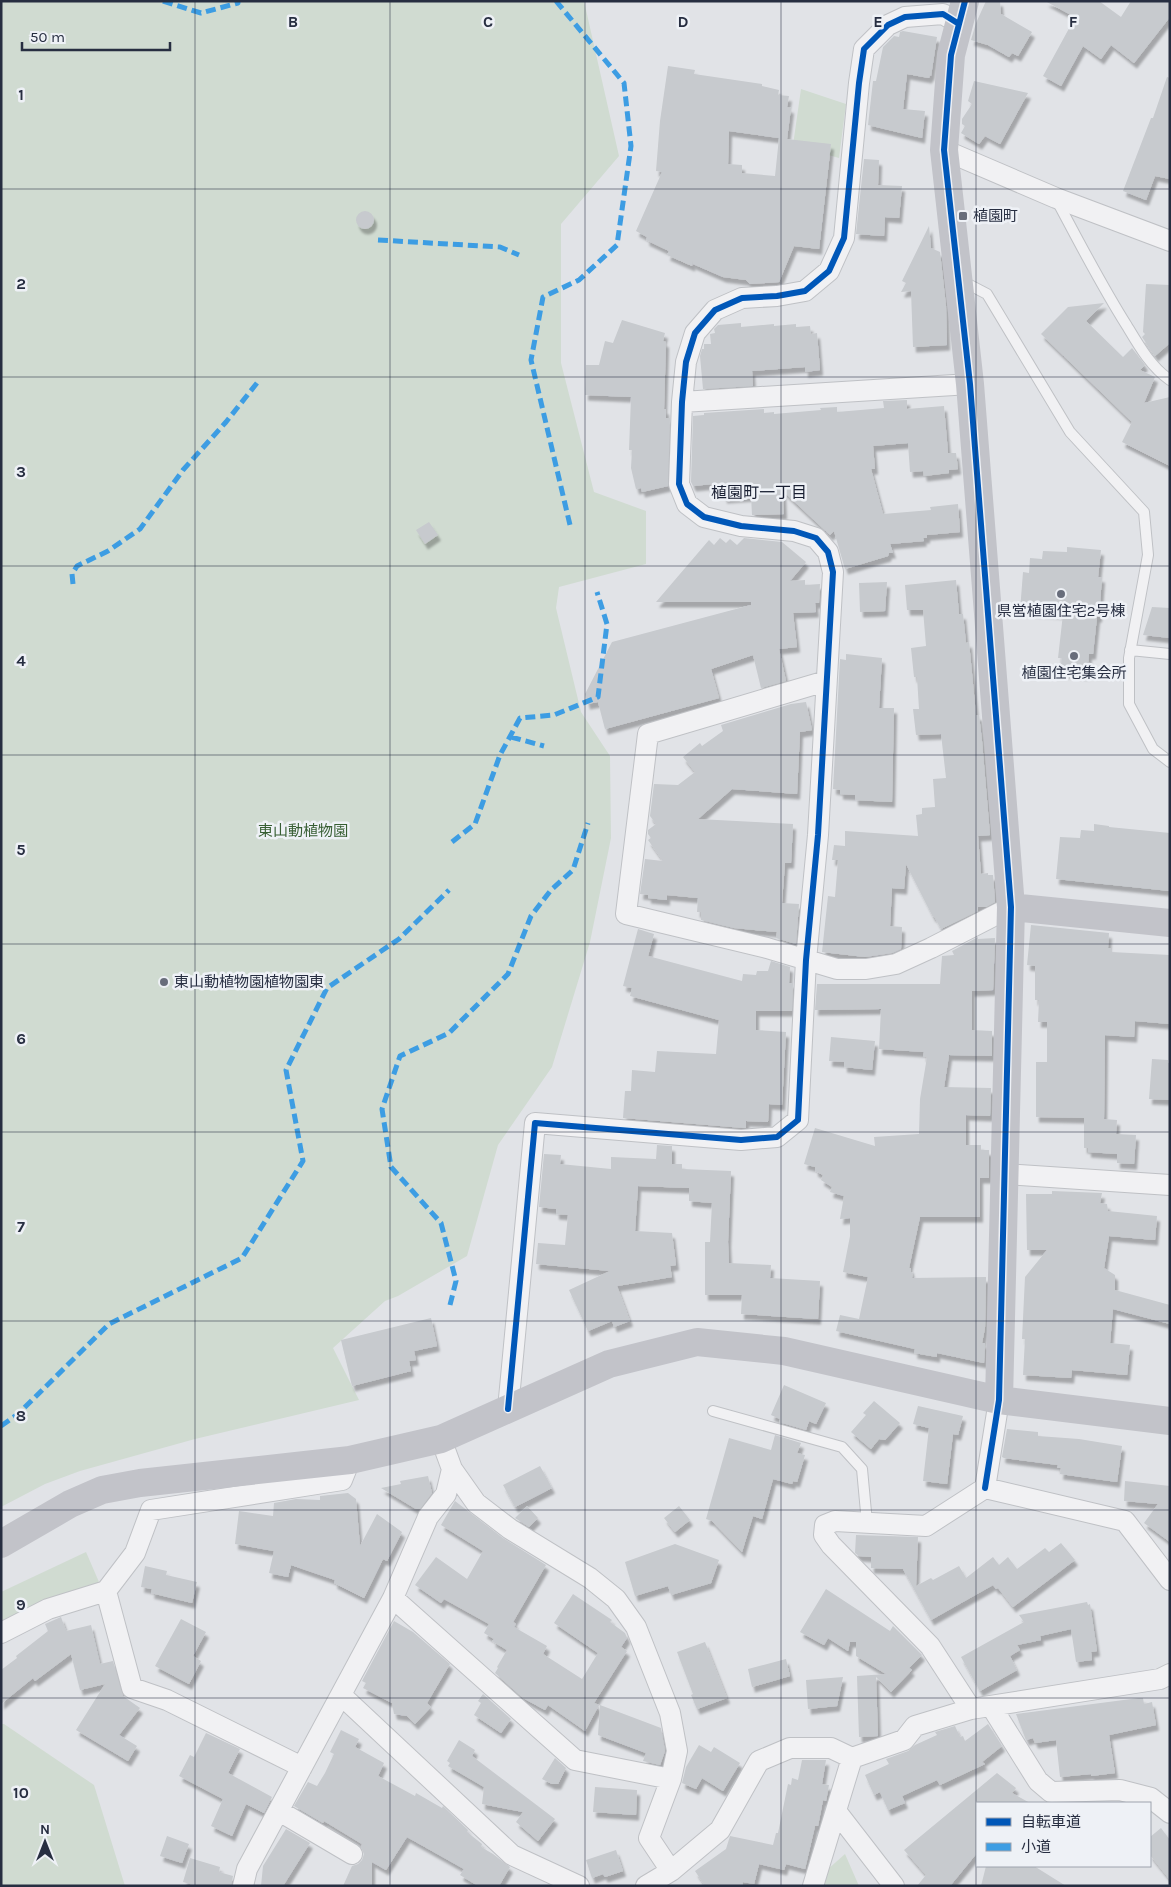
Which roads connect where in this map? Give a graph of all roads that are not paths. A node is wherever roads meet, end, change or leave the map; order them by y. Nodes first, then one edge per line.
1 (962, 13) edge
2 (944, 150) junction
3 (1056, 198) junction
4 (1170, 241) edge
5 (960, 280) junction
6 (1170, 380) edge
7 (970, 384) junction
8 (682, 402) junction
9 (1130, 650) junction
10 (1170, 654) edge
11 (826, 681) junction
12 (1170, 762) edge
13 (1011, 906) junction
14 (1170, 923) edge
15 (806, 960) junction
16 (1004, 1174) junction
17 (1170, 1185) edge
18 (999, 1400) junction
19 (508, 1409) junction
20 (713, 1411) dead end
21 (1170, 1421) edge
22 (441, 1440) junction
23 (350, 1460) junction
24 (452, 1469) junction
25 (985, 1488) junction
26 (867, 1523) junction
27 (1, 1544) edge
28 (1170, 1580) edge
29 (106, 1591) junction
30 (393, 1598) junction
31 (1, 1633) edge
32 (1170, 1674) edge
33 (341, 1695) junction
34 (991, 1706) junction
35 (972, 1709) junction
36 (852, 1758) junction
37 (302, 1767) junction
38 (671, 1779) junction
39 (279, 1811) junction
40 (836, 1811) junction
41 (1170, 1813) edge
42 (352, 1854) dead end
43 (671, 1870) junction
44 (243, 1886) edge
45 (579, 1886) edge
46 (646, 1886) edge
47 (813, 1886) edge
48 (894, 1886) edge

1 - 2 street
1 - 8 street
2 - 3 street
2 - 5 street
3 - 4 street
3 - 6 lane
5 - 7 street
5 - 9 lane
7 - 8 street
7 - 13 street
8 - 11 street
9 - 10 lane
9 - 12 lane
11 - 15 street
11 - 15 street
13 - 14 street
13 - 15 street
13 - 16 street
15 - 19 street
16 - 17 street
16 - 18 street
18 - 19 street
18 - 21 street
18 - 25 street
19 - 22 street
20 - 26 lane
22 - 23 street
22 - 24 street
23 - 27 street
23 - 29 street
24 - 30 street
24 - 38 street
25 - 26 street
25 - 28 street
26 - 35 street
29 - 31 street
29 - 37 street
30 - 33 street
30 - 38 street
32 - 34 street
33 - 37 street
33 - 45 street
34 - 35 street
34 - 41 street
35 - 36 street
36 - 40 street
36 - 43 street
37 - 39 street
38 - 43 street
39 - 42 street
39 - 44 street
40 - 47 street
40 - 48 street
43 - 46 street

